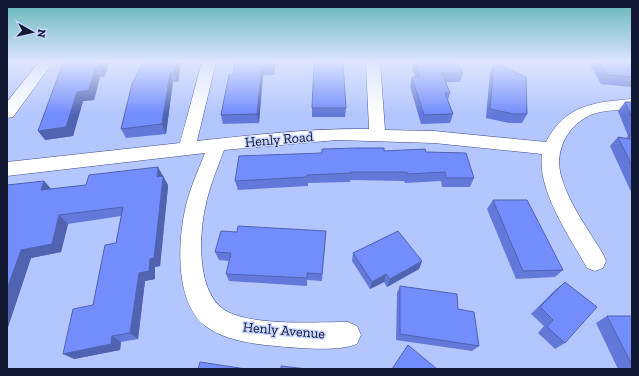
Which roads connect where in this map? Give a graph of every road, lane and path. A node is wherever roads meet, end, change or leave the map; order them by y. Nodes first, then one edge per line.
1 (33, 80) edge
2 (205, 80) edge
3 (374, 80) edge
4 (632, 104) edge
5 (7, 113) edge
6 (377, 134) junction
7 (217, 145) junction
8 (187, 149) junction
9 (551, 149) junction
10 (7, 169) edge
11 (595, 261) dead end
12 (348, 335) dead end

1 - 5 street
2 - 8 street
3 - 6 street
4 - 9 street
6 - 7 street, Henly Road
6 - 9 street, Henly Road
7 - 8 street, Henly Road
7 - 12 street, Henly Avenue
8 - 10 street, Henly Road
9 - 11 street

